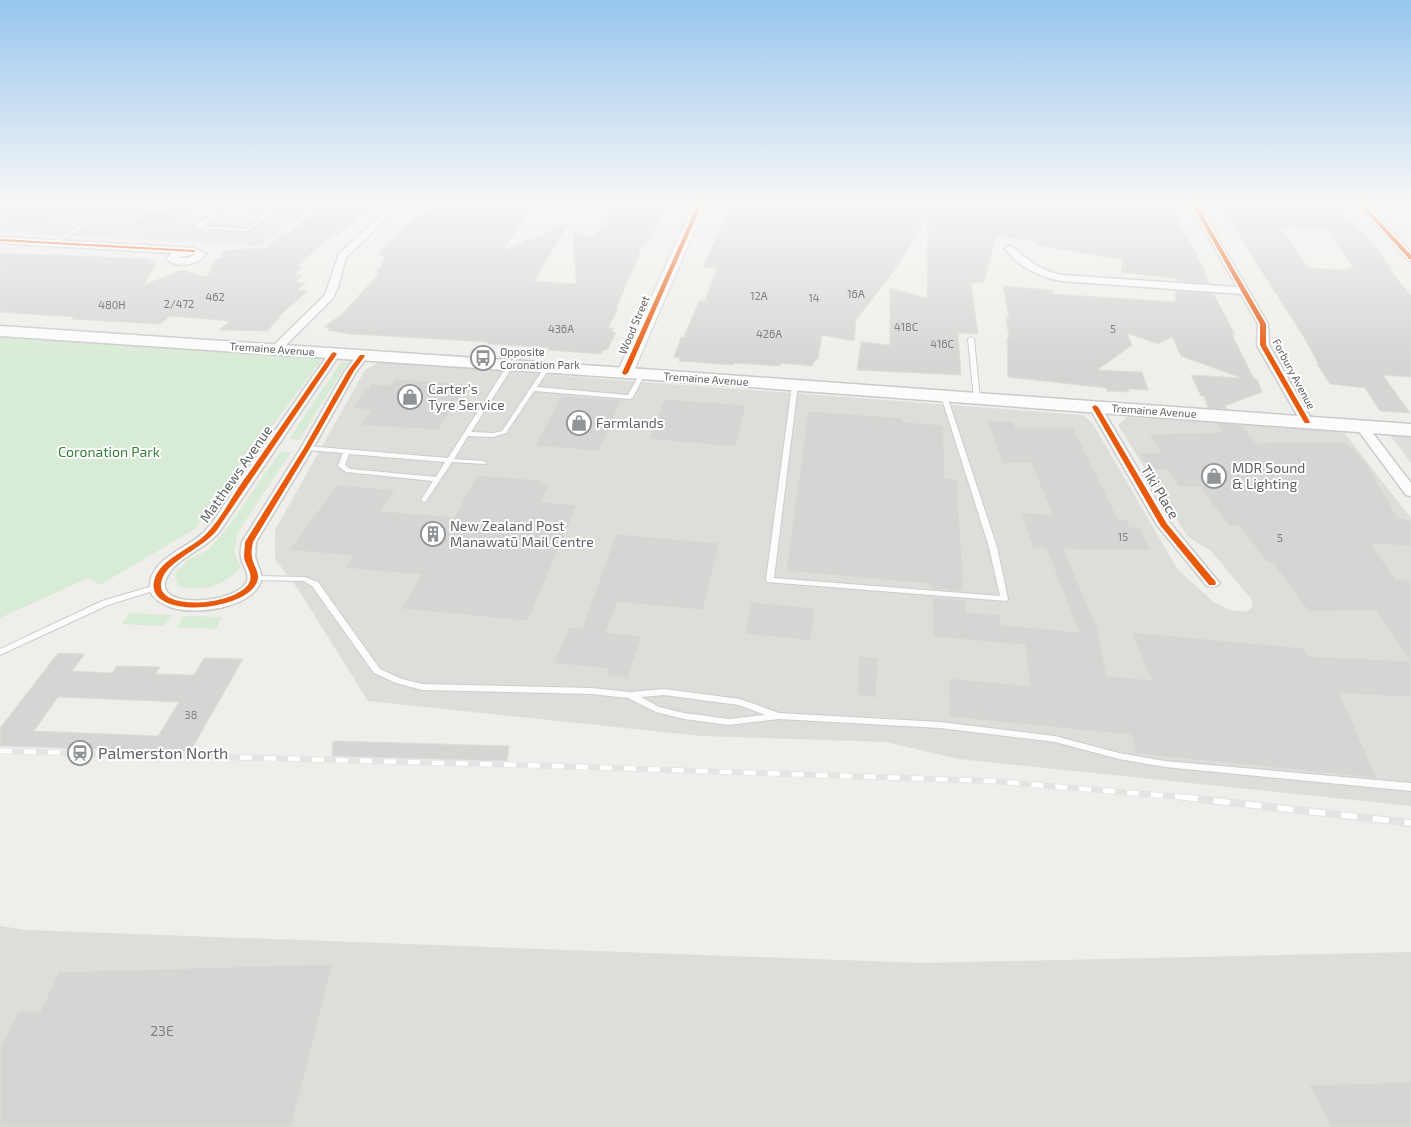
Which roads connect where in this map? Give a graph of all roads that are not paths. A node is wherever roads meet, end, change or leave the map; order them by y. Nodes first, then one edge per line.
1 (171, 257) edge
2 (198, 257) edge
3 (342, 257) edge
4 (679, 257) edge
5 (1019, 257) edge
6 (1225, 257) edge
7 (1245, 291) junction
8 (0, 330) edge
9 (971, 339) dead end
10 (275, 350) junction
11 (334, 354) junction
12 (362, 356) junction
13 (510, 366) junction
14 (546, 369) junction
15 (633, 374) junction
16 (795, 386) junction
17 (534, 389) junction
18 (944, 396) junction
19 (977, 399) junction
20 (1095, 407) junction
21 (1307, 422) junction
22 (1361, 426) junction
23 (1411, 430) edge
24 (466, 434) junction
25 (307, 448) junction
26 (347, 451) junction
27 (450, 460) junction
28 (483, 463) dead end
29 (438, 479) junction
30 (1411, 492) edge
31 (424, 500) dead end
32 (255, 578) junction
33 (1212, 583) dead end
34 (156, 587) junction
35 (0, 652) edge
36 (630, 696) junction
37 (779, 716) junction
38 (1411, 787) edge

1 - 2 street
3 - 10 street
4 - 15 street, Wood Street
5 - 7 street
6 - 7 street, Forbury Avenue
7 - 21 street, Forbury Avenue
8 - 10 main road, Tremaine Avenue
9 - 19 lane
10 - 11 main road, Tremaine Avenue
11 - 12 main road, Tremaine Avenue
11 - 34 street, Matthews Avenue
12 - 13 main road, Tremaine Avenue
12 - 25 street
13 - 14 main road, Tremaine Avenue
13 - 24 lane
14 - 15 main road, Tremaine Avenue
14 - 17 lane
15 - 16 main road, Tremaine Avenue
15 - 17 lane
16 - 18 main road, Tremaine Avenue
16 - 18 lane
17 - 24 lane
18 - 19 main road, Tremaine Avenue
19 - 20 main road, Tremaine Avenue
20 - 21 main road, Tremaine Avenue
20 - 33 street, Tiki Place
21 - 22 main road, Tremaine Avenue
22 - 23 main road, Tremaine Avenue
22 - 30 street
24 - 27 lane
25 - 26 lane
25 - 32 street
26 - 27 lane
26 - 29 lane
27 - 28 lane
27 - 29 lane
29 - 31 lane
32 - 34 street
32 - 36 lane
34 - 35 lane
36 - 37 lane
36 - 37 lane
37 - 38 lane

